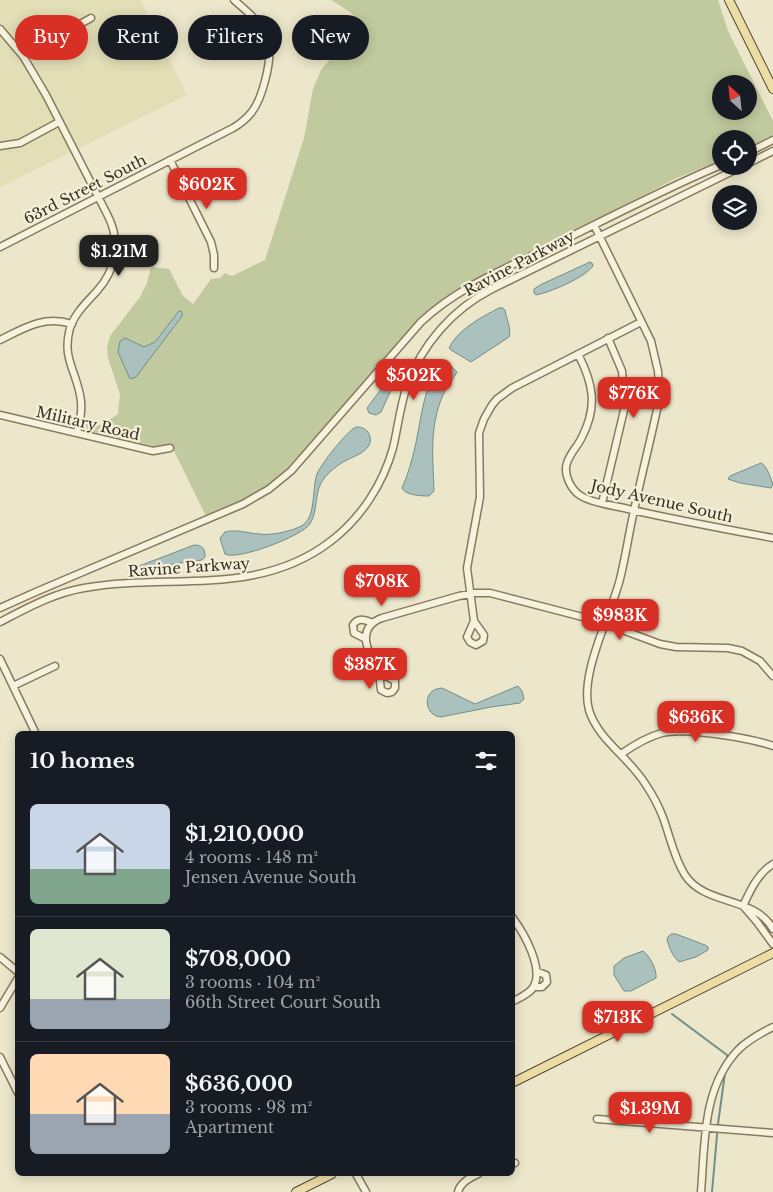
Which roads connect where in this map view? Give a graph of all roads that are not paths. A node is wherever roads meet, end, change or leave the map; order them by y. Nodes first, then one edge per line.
1 (234, 0) edge
2 (729, 0) edge
3 (91, 18) dead end
4 (88, 20) edge
5 (0, 29) edge
6 (15, 47) edge
7 (24, 60) edge
8 (773, 89) edge
9 (59, 122) junction
10 (773, 140) edge
11 (0, 146) edge
12 (757, 148) edge
13 (773, 151) edge
14 (757, 159) edge
15 (170, 160) junction
16 (712, 169) edge
17 (724, 175) edge
18 (98, 197) junction
19 (594, 225) junction
20 (599, 236) junction
21 (0, 247) edge
22 (214, 268) dead end
23 (641, 322) junction
24 (72, 324) junction
25 (608, 338) junction
26 (0, 340) edge
27 (578, 354) junction
28 (0, 415) edge
29 (77, 433) junction
30 (170, 448) dead end
31 (602, 503) junction
32 (634, 510) junction
33 (773, 538) edge
34 (469, 594) junction
35 (0, 608) edge
36 (474, 621) dead end
37 (0, 622) edge
38 (373, 623) junction
39 (605, 623) junction
40 (366, 639) junction
41 (0, 659) edge
42 (55, 666) dead end
43 (379, 672) dead end
44 (773, 676) edge
45 (13, 686) junction
46 (35, 731) edge
47 (773, 736) edge
48 (772, 745) edge
49 (621, 754) junction
50 (773, 864) edge
51 (743, 906) junction
52 (515, 922) edge
53 (773, 929) edge
54 (773, 944) edge
55 (773, 953) edge
56 (0, 957) edge
57 (15, 970) edge
58 (538, 972) junction
59 (15, 983) edge
60 (534, 987) junction
61 (515, 1000) edge
62 (0, 1008) edge
63 (773, 1027) edge
64 (0, 1057) edge
65 (515, 1082) edge
66 (15, 1087) edge
67 (597, 1119) dead end
68 (706, 1128) junction
69 (773, 1133) edge
70 (328, 1176) edge
71 (357, 1176) edge
72 (475, 1176) edge
73 (296, 1192) edge
74 (366, 1192) edge
75 (458, 1192) edge
76 (701, 1192) edge

1 - 15 street, 63rd Street South
2 - 8 main road
3 - 4 street
5 - 6 street
7 - 9 street
9 - 11 street
9 - 18 street
10 - 12 street
13 - 14 street
15 - 18 street, 63rd Street South
15 - 22 street
16 - 19 street, Ravine Parkway
17 - 20 street, Ravine Parkway
18 - 21 street, 63rd Street South
18 - 24 street
19 - 20 street
19 - 35 street, Ravine Parkway
20 - 23 street
20 - 37 street, Ravine Parkway
23 - 25 street
23 - 32 street
24 - 26 street
24 - 29 street
25 - 27 street
25 - 31 street
27 - 31 street, Jody Avenue South
27 - 34 street
28 - 29 street, Military Road
29 - 30 street, Military Road
31 - 32 street, Jody Avenue South
32 - 33 street, Jody Avenue South
32 - 39 street
34 - 36 street
34 - 38 street
34 - 39 street
38 - 40 street
38 - 40 street
39 - 44 street
39 - 49 street
40 - 43 street
41 - 45 street
42 - 45 street
45 - 46 street
47 - 48 street
48 - 49 street
49 - 51 street
50 - 51 street
51 - 53 street
51 - 54 street
52 - 58 street
55 - 65 main road
56 - 57 street
58 - 60 street
58 - 60 street
59 - 62 street
60 - 61 street
63 - 68 street
64 - 66 street
67 - 68 street
68 - 69 street
68 - 76 street
70 - 73 main road
71 - 74 street
72 - 75 street

